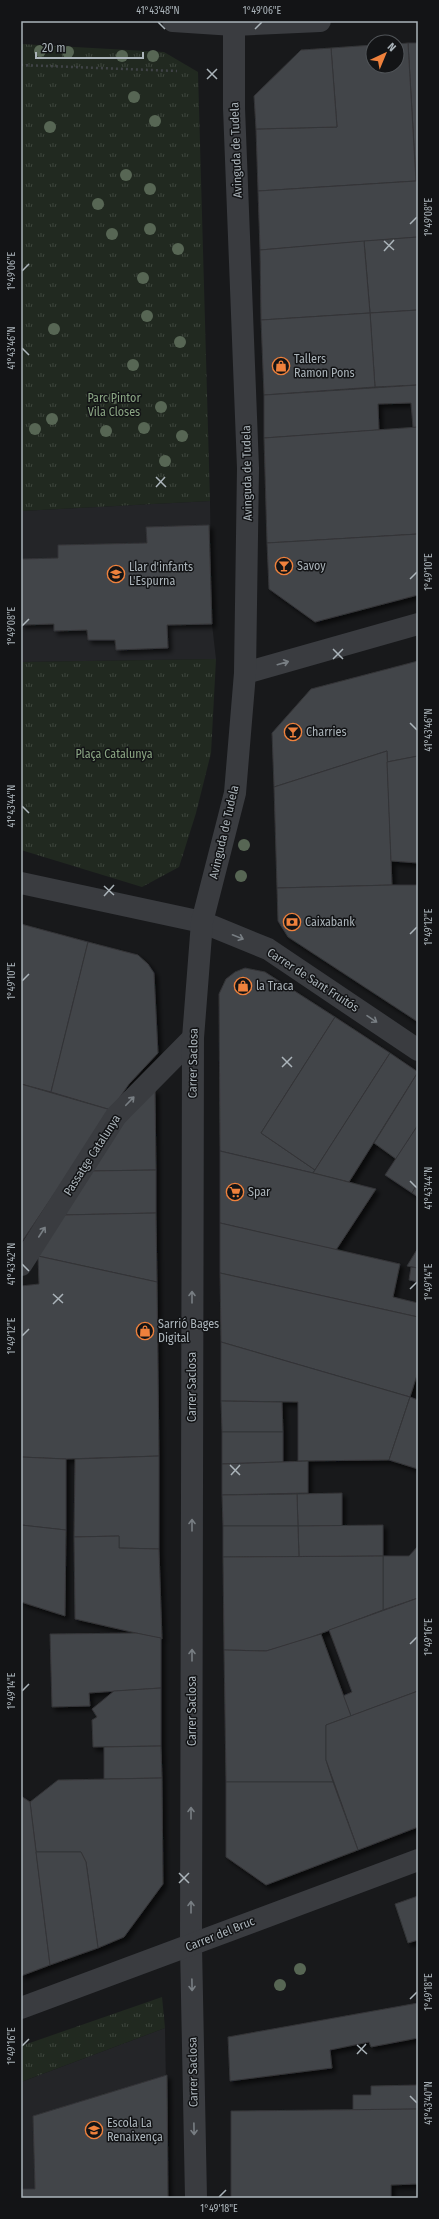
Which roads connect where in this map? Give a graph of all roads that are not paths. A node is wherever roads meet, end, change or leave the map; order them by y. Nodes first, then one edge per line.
1 (173, 21) edge
2 (320, 21) edge
3 (234, 23) edge
4 (418, 624) edge
5 (245, 673) junction
6 (21, 882) edge
7 (202, 922) junction
8 (193, 1038) junction
9 (418, 1050) edge
10 (21, 1265) edge
11 (418, 1860) edge
12 (191, 1946) junction
13 (21, 2008) edge
14 (196, 2198) edge

1 - 3 street
2 - 3 street
3 - 5 street, Avinguda de Tudela
5 -> 4 street
5 - 7 street, Avinguda de Tudela
6 - 7 street
7 - 8 street, Carrer Saclosa
7 -> 9 street, Carrer de Sant Fruitós
10 -> 8 street, Passatge Catalunya
12 -> 8 street, Carrer Saclosa
11 - 12 street, Carrer del Bruc
12 - 13 street, Carrer del Bruc
12 -> 14 street, Carrer Saclosa

